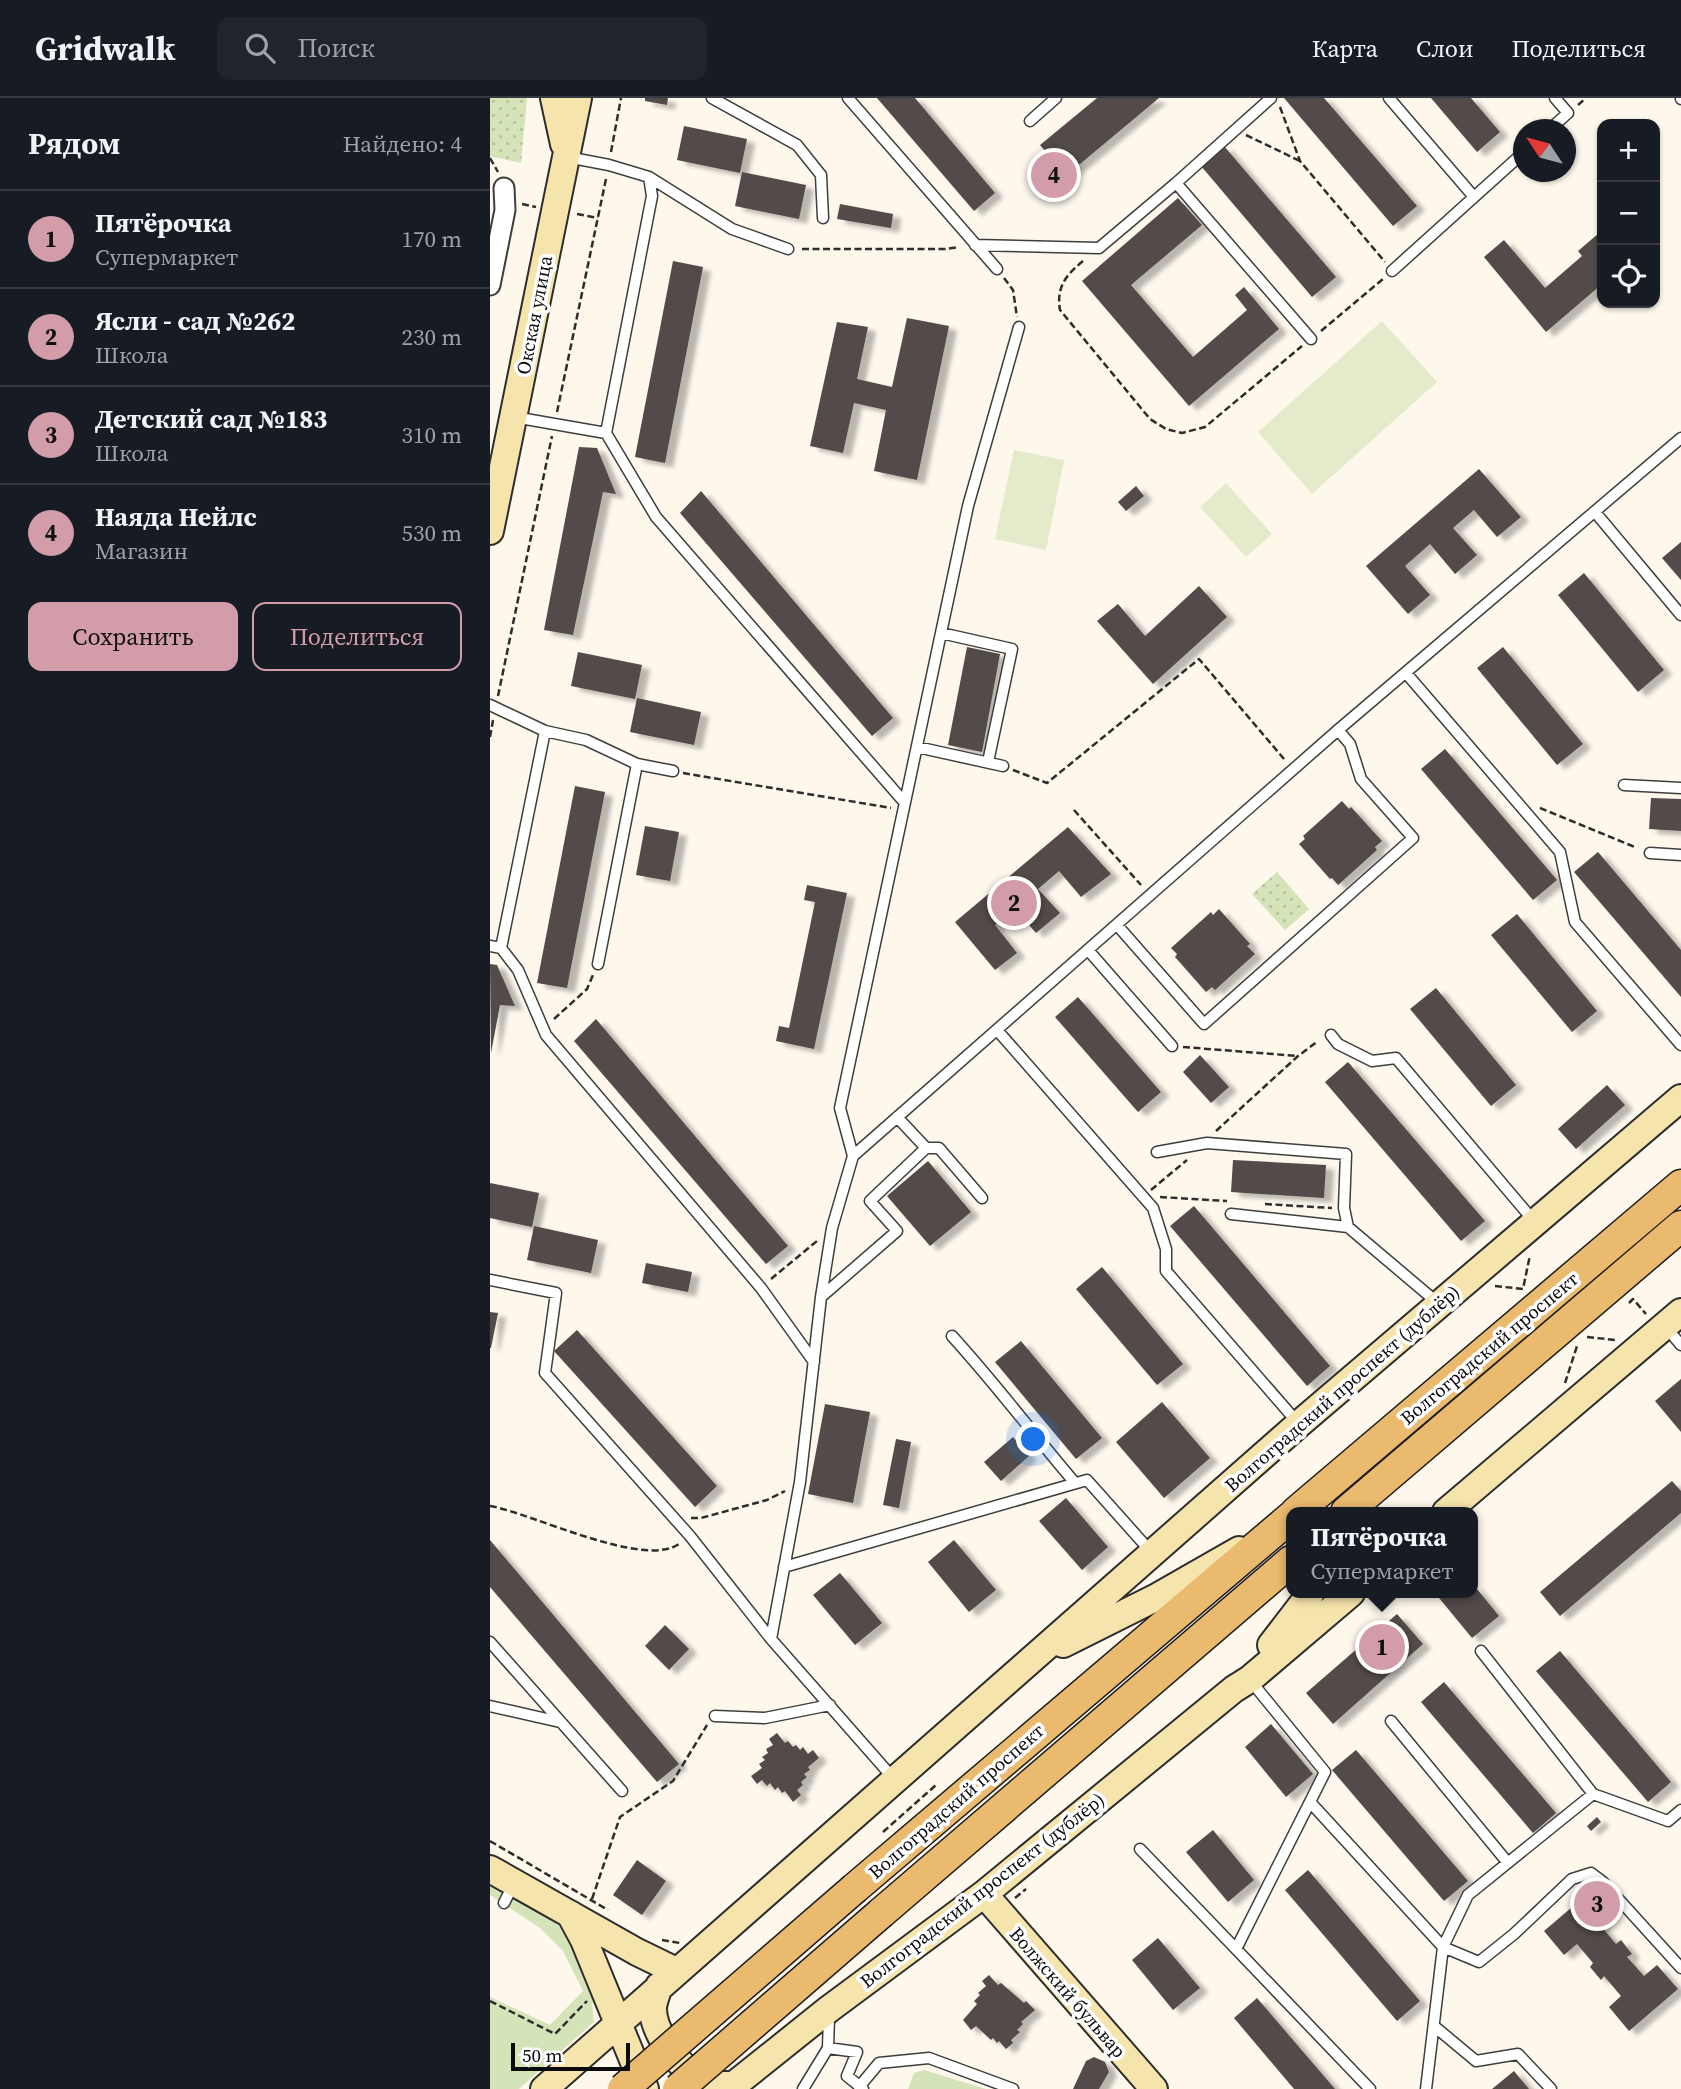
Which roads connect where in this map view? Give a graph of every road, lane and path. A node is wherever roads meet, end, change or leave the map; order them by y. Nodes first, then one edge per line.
1 (554, 98) edge
2 (578, 98) edge
3 (712, 98) edge
4 (848, 98) edge
5 (1056, 98) edge
6 (1271, 98) edge
7 (1277, 98) edge
8 (1389, 98) edge
9 (1555, 98) edge
10 (1561, 119) edge
11 (1030, 121) dead end
12 (1235, 130) junction
13 (566, 157) junction
14 (1300, 161) junction
15 (1513, 162) edge
16 (649, 177) junction
17 (1176, 183) junction
18 (504, 188) dead end
19 (1474, 197) junction
20 (823, 218) dead end
21 (975, 245) junction
22 (1099, 248) junction
23 (788, 249) joint
24 (997, 269) joint
25 (1392, 271) junction
26 (490, 283) edge
27 (1019, 327) joint
28 (1311, 339) junction
29 (513, 417) junction
30 (606, 433) junction
31 (1681, 438) edge
32 (493, 506) edge
33 (1595, 512) junction
34 (490, 531) edge
35 (1681, 615) edge
36 (941, 633) junction
37 (1406, 673) junction
38 (490, 705) edge
39 (1338, 730) junction
40 (545, 731) junction
41 (916, 747) junction
42 (988, 762) junction
43 (637, 764) junction
44 (1003, 766) joint
45 (1293, 770) junction
46 (673, 771) joint
47 (1624, 785) dead end
48 (1681, 788) edge
49 (904, 807) junction
50 (1074, 810) dead end
51 (1524, 810) junction
52 (1650, 853) joint
53 (1681, 855) edge
54 (1151, 895) junction
55 (1117, 925) junction
56 (490, 946) edge
57 (501, 948) junction
58 (1088, 950) junction
59 (598, 964) joint
60 (543, 1028) junction
61 (997, 1030) junction
62 (1331, 1035) joint
63 (1681, 1045) edge
64 (1172, 1046) joint
65 (1298, 1056) junction
66 (1681, 1098) edge
67 (897, 1117) junction
68 (1208, 1143) junction
69 (926, 1149) junction
70 (1157, 1152) dead end
71 (853, 1156) junction
72 (1681, 1185) edge
73 (1143, 1196) junction
74 (982, 1198) dead end
75 (1231, 1214) dead end
76 (1535, 1222) junction
77 (1681, 1226) edge
78 (1348, 1227) junction
79 (832, 1228) junction
80 (1530, 1254) dead end
81 (490, 1280) edge
82 (1485, 1285) dead end
83 (761, 1288) junction
84 (821, 1297) junction
85 (1439, 1304) junction
86 (1622, 1307) dead end
87 (1672, 1328) edge
88 (1590, 1329) dead end
89 (952, 1336) dead end
90 (814, 1362) junction
91 (1562, 1392) dead end
92 (1299, 1424) junction
93 (1383, 1480) junction
94 (800, 1482) junction
95 (1075, 1483) junction
96 (490, 1506) edge
97 (1302, 1507) edge
98 (1352, 1507) edge
99 (1366, 1507) edge
100 (1452, 1507) edge
101 (674, 1518) junction
102 (1286, 1520) edge
103 (1286, 1521) edge
104 (690, 1536) junction
105 (1153, 1553) junction
106 (1286, 1565) edge
107 (784, 1567) junction
108 (1307, 1598) edge
109 (1345, 1598) edge
110 (771, 1639) junction
111 (490, 1642) edge
112 (1481, 1651) dead end
113 (1006, 1681) junction
114 (1242, 1684) junction
115 (830, 1705) junction
116 (490, 1706) edge
117 (715, 1716) joint
118 (1391, 1721) dead end
119 (560, 1722) junction
120 (894, 1779) junction
121 (622, 1791) dead end
122 (1593, 1794) junction
123 (1310, 1802) junction
124 (1681, 1810) edge
125 (490, 1842) edge
126 (1140, 1849) dead end
127 (1508, 1863) junction
128 (490, 1868) edge
129 (984, 1894) junction
130 (570, 1914) junction
131 (1443, 1947) junction
132 (1236, 1949) junction
133 (1681, 1968) edge
134 (668, 1978) junction
135 (591, 1996) dead end
136 (490, 2001) edge
137 (829, 2009) junction
138 (617, 2024) junction
139 (1434, 2026) junction
140 (828, 2048) junction
141 (737, 2084) edge
142 (861, 2088) edge
143 (544, 2089) edge
144 (623, 2089) edge
145 (645, 2089) edge
146 (678, 2089) edge
147 (803, 2089) edge
148 (1013, 2089) edge
149 (1154, 2089) edge
150 (1370, 2089) edge
151 (1426, 2089) edge
152 (1551, 2089) edge

1 - 13 main road
2 - 13 main road, Окская улица
3 - 20 lane
4 - 21 lane
5 - 11 lane
6 - 12 lane
7 - 14 path
8 - 19 lane
9 - 10 lane
12 - 14 path
12 - 17 lane
13 - 16 lane
13 - 29 main road, Окская улица
14 - 25 path
15 - 19 lane
16 - 23 lane
16 - 30 lane
17 - 22 lane
17 - 28 lane
18 - 26 street
19 - 25 lane
21 - 22 lane
21 - 23 path
21 - 24 lane
22 - 28 path
24 - 27 path
25 - 28 path
27 - 36 lane
29 - 30 lane
29 - 32 main road, Окская улица
30 - 49 lane
31 - 33 lane
32 - 34 main road, Окская улица
33 - 35 lane
33 - 37 lane
36 - 41 lane
36 - 42 lane
37 - 39 lane
37 - 51 lane
38 - 40 lane
39 - 45 lane
39 - 55 lane
40 - 43 lane
40 - 57 lane
41 - 42 lane
41 - 49 lane
42 - 44 lane
43 - 46 lane
43 - 59 lane
44 - 45 path
45 - 54 lane
46 - 49 path
47 - 48 lane
49 - 71 lane
50 - 54 path
51 - 52 path
51 - 63 lane
52 - 53 lane
54 - 55 lane
55 - 58 lane
56 - 57 lane
57 - 60 lane
58 - 61 lane
58 - 64 lane
59 - 60 path
60 - 83 lane
61 - 67 lane
61 - 73 lane
62 - 65 path
62 - 76 lane
64 - 65 path
65 - 68 path
66 - 76 main road, Волгоградский проспект (дублёр)
67 - 69 lane
67 - 71 lane
68 - 70 lane
68 - 73 path
68 - 78 lane
69 - 74 lane
69 - 84 lane
71 - 79 lane
72 - 97 main road, Волгоградский проспект
73 - 92 lane
75 - 78 lane
76 - 85 main road, Волгоградский проспект (дублёр)
77 - 93 main road, Волгоградский проспект
78 - 85 lane
79 - 83 path
79 - 84 lane
80 - 82 path
81 - 101 lane
83 - 90 lane
84 - 90 lane
85 - 92 main road, Волгоградский проспект (дублёр)
86 - 87 path
87 - 100 main road
88 - 91 path
89 - 95 lane
90 - 94 lane
92 - 105 main road, Волгоградский проспект (дублёр)
93 - 98 main road, Волгоградский проспект
93 - 99 main road
94 - 101 path
94 - 107 lane
95 - 105 lane
95 - 107 lane
96 - 104 path
101 - 104 lane
102 - 113 main road, Волгоградский проспект (дублёр)
103 - 144 main road, Волгоградский проспект, bridge
104 - 110 lane
105 - 113 main road, Волгоградский проспект (дублёр)
106 - 146 main road, Волгоградский проспект, bridge
107 - 110 lane
108 - 114 main road, Волгоградский проспект (дублёр)
109 - 114 main road, Волгоградский проспект (дублёр)
110 - 115 lane
111 - 119 lane
112 - 122 lane
113 - 120 main road, Волгоградский проспект (дублёр)
114 - 123 lane
114 - 129 main road, Волгоградский проспект (дублёр)
115 - 117 lane
115 - 120 lane
116 - 119 lane
117 - 125 path
118 - 127 lane
119 - 121 lane
120 - 134 main road, Волгоградский проспект (дублёр)
122 - 124 lane
122 - 127 lane
123 - 131 lane
123 - 132 lane
126 - 132 lane
127 - 131 lane
128 - 130 main road
129 - 137 main road, Волгоградский проспект (дублёр)
129 - 149 main road, Волжский бульвар
130 - 134 main road
130 - 138 main road
131 - 133 lane
131 - 139 lane
132 - 150 lane
134 - 138 main road, Волгоградский проспект (дублёр)
134 - 141 main road
135 - 136 path
137 - 140 lane
137 - 141 main road, Волгоградский проспект (дублёр)
138 - 143 main road, Волгоградский проспект (дублёр)
138 - 145 main road
139 - 151 lane
139 - 152 lane
140 - 142 lane
140 - 147 lane
142 - 148 lane

